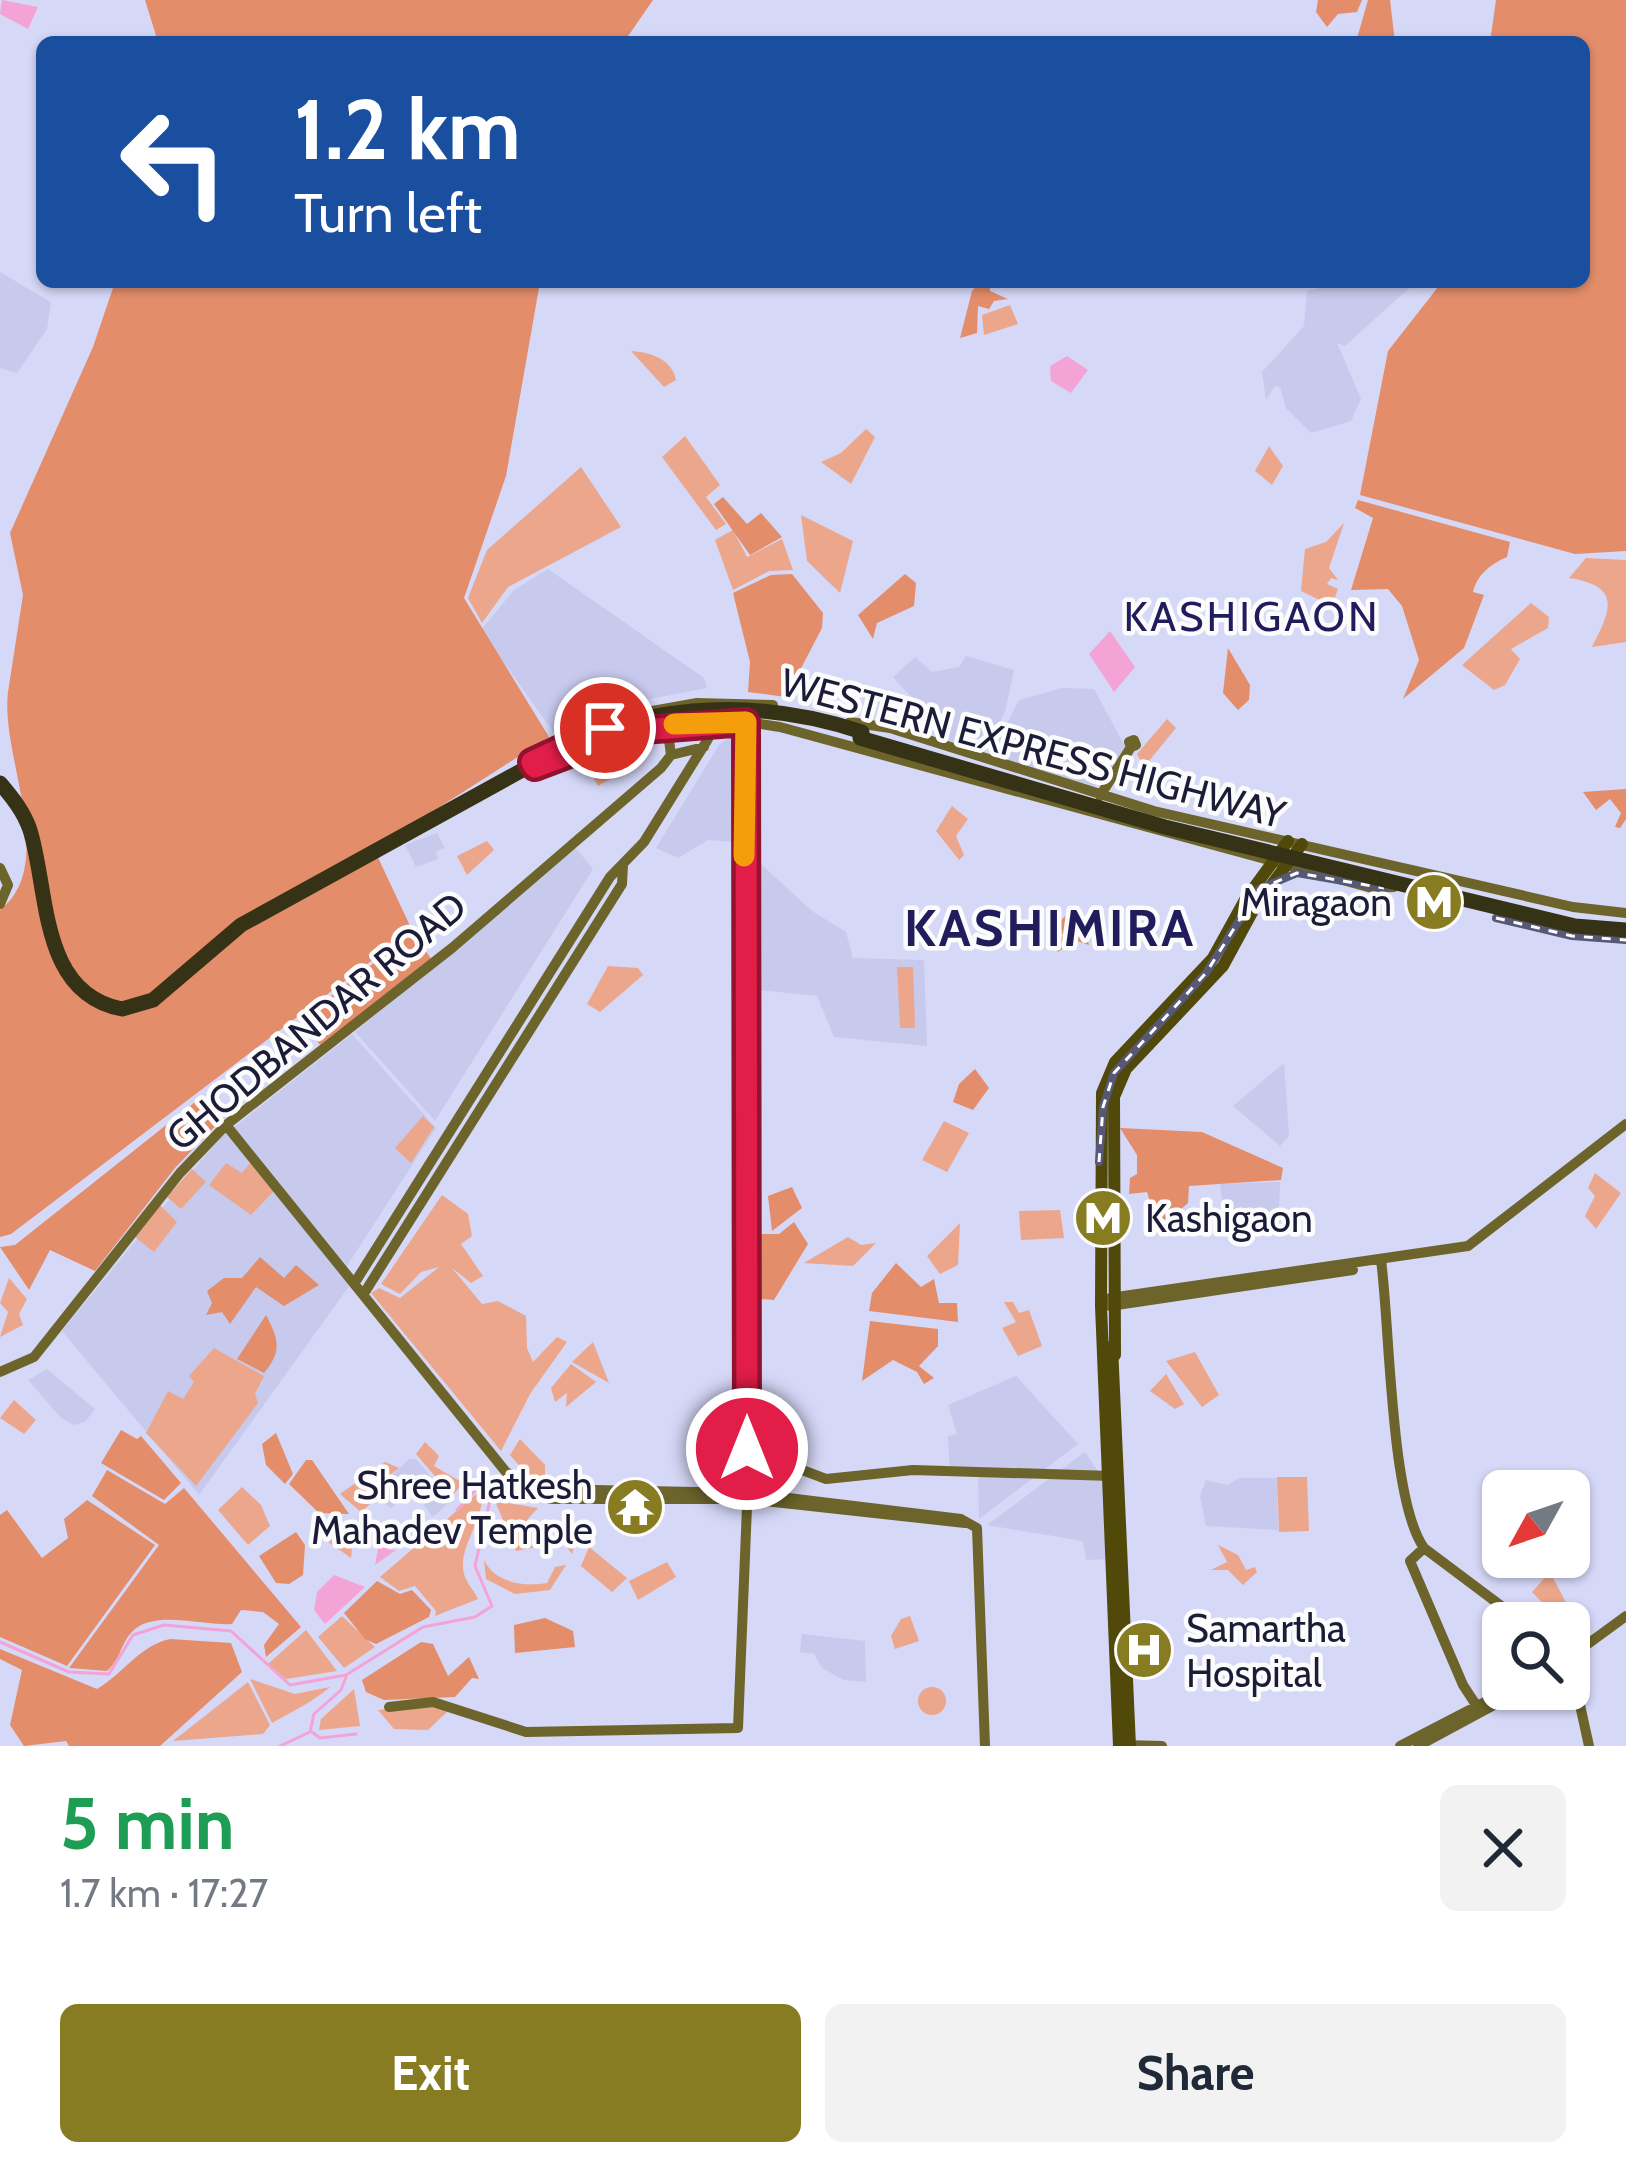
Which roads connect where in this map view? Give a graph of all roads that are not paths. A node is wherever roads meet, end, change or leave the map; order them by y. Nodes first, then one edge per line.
1 (711, 722) junction
2 (750, 722) junction
3 (667, 724) junction
4 (856, 734) junction
5 (704, 747) junction
6 (1131, 747) dead end
7 (671, 755) junction
8 (539, 762) junction
9 (0, 783) edge
10 (0, 793) edge
11 (1101, 795) junction
12 (1092, 816) junction
13 (1295, 843) junction
14 (624, 862) junction
15 (0, 868) edge
16 (1285, 868) junction
17 (0, 904) edge
18 (1626, 926) edge
19 (226, 1125) junction
20 (1626, 1127) edge
21 (1381, 1262) junction
22 (354, 1284) junction
23 (363, 1295) junction
24 (1107, 1302) junction
25 (1108, 1322) junction
26 (0, 1372) edge
27 (1114, 1476) junction
28 (748, 1491) junction
29 (1424, 1548) junction
30 (1495, 1602) edge
31 (1626, 1620) edge
32 (1590, 1646) edge
33 (1482, 1705) edge
34 (1482, 1705) edge
35 (389, 1707) dead end
36 (1478, 1707) junction
37 (1581, 1710) edge
38 (637, 1729) junction
39 (985, 1742) edge
40 (638, 1746) edge
41 (1126, 1746) edge
42 (1162, 1746) edge
43 (1400, 1746) edge
44 (1418, 1746) edge
45 (1589, 1746) edge

1 - 2 street
1 - 3 street
1 - 5 street
2 - 4 street
2 - 28 street
3 - 7 street
3 - 8 street
4 - 8 highway, WESTERN EXPRESS HIGHWAY
4 - 8 highway, WESTERN EXPRESS HIGHWAY
4 - 11 street
4 - 12 street
4 - 18 highway, WESTERN EXPRESS HIGHWAY, bridge
5 - 7 street
5 - 14 street
6 - 11 street
7 - 19 street, GHODBANDAR ROAD
8 - 9 highway, WESTERN EXPRESS HIGHWAY
8 - 10 highway, WESTERN EXPRESS HIGHWAY
11 - 12 street
11 - 13 street
12 - 16 street
13 - 16 main road
13 - 18 street
14 - 22 street
14 - 23 street
15 - 17 street
16 - 18 street
16 - 24 main road
19 - 22 street
19 - 26 street, GHODBANDAR ROAD
20 - 21 street
21 - 24 street
21 - 29 street
22 - 23 street
23 - 28 street
24 - 25 main road
25 - 27 main road
25 - 41 main road, bridge
27 - 28 street
27 - 41 main road
28 - 38 street
28 - 39 street
29 - 30 street
29 - 36 street
31 - 32 street
33 - 36 street
34 - 36 street
35 - 38 street
36 - 43 street
36 - 44 street
37 - 45 street
38 - 40 street
41 - 42 street

